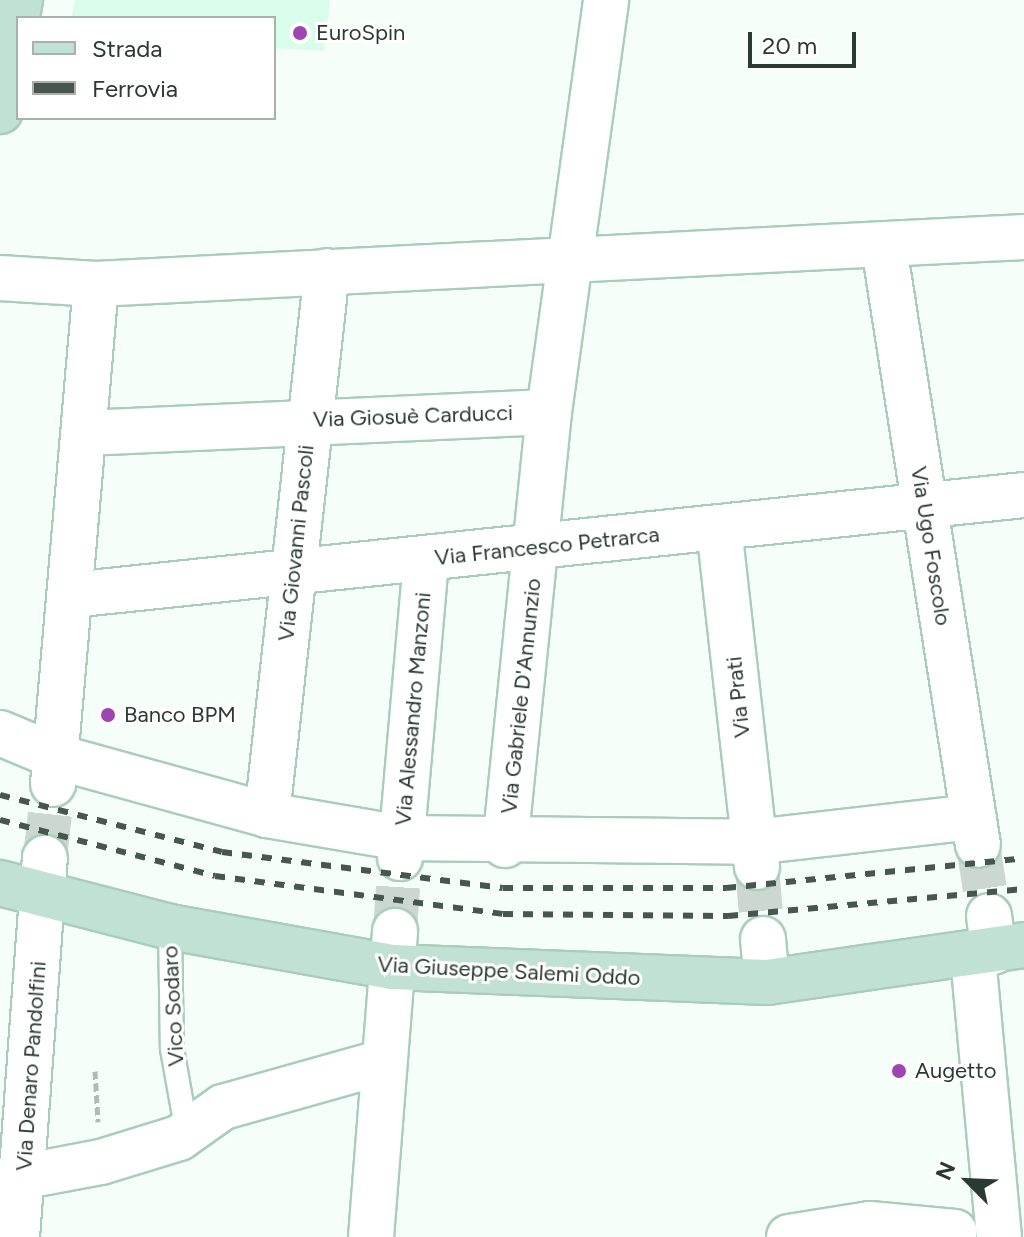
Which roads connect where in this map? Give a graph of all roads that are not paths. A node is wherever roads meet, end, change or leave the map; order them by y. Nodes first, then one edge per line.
1 (606, 0) edge
2 (16, 22) edge
3 (0, 111) edge
4 (1024, 237) edge
5 (884, 247) junction
6 (569, 260) junction
7 (327, 271) junction
8 (0, 278) edge
9 (96, 284) junction
10 (549, 412) junction
11 (310, 419) junction
12 (85, 433) junction
13 (1024, 495) edge
14 (925, 507) junction
15 (719, 528) junction
16 (537, 546) junction
17 (426, 559) junction
18 (293, 576) junction
19 (71, 595) junction
20 (0, 733) edge
21 (55, 772) junction
22 (267, 815) junction
23 (505, 845) junction
24 (400, 848) junction
25 (756, 855) junction
26 (43, 876) junction
27 (0, 883) edge
28 (170, 927) junction
29 (763, 939) tunnel mouth
30 (995, 942) edge
31 (394, 949) junction
32 (767, 982) junction
33 (383, 1062) junction
34 (187, 1132) junction
35 (11, 1179) edge
36 (1006, 1211) edge
37 (950, 1234) edge
38 (17, 1237) edge
39 (371, 1237) edge
40 (789, 1237) edge

1 - 6 street, Via Gabriele D'Annunzio
2 - 3 street
4 - 5 street
5 - 6 street
5 - 14 street, Via Ugo Foscolo
6 - 7 street
6 - 10 street, Via Gabriele D'Annunzio
7 - 9 street
7 - 11 street, Via Giovanni Pascoli
8 - 9 street
9 - 12 street
10 - 11 street, Via Giosuè Carducci
10 - 16 street, Via Gabriele D'Annunzio
11 - 12 street, Via Giosuè Carducci
11 - 18 street, Via Giovanni Pascoli
12 - 19 street
13 - 14 street, Via Francesco Petrarca
14 - 15 street, Via Francesco Petrarca
14 - 25 street, Via Ugo Foscolo
15 - 16 street, Via Francesco Petrarca
15 - 25 street, Via Prati
16 - 17 street, Via Francesco Petrarca
16 - 23 street, Via Gabriele D'Annunzio
17 - 18 street, Via Francesco Petrarca
17 - 24 street, Via Alessandro Manzoni
18 - 19 street, Via Francesco Petrarca
18 - 22 street, Via Giovanni Pascoli
19 - 21 street
20 - 21 street
21 - 22 street
22 - 24 street
23 - 24 street
23 - 25 street
26 - 27 street, Via Giuseppe Salemi Oddo
26 - 28 street, Via Giuseppe Salemi Oddo
26 - 35 street, Via Denaro Pandolfini
28 - 31 street, Via Giuseppe Salemi Oddo
28 - 34 lane, Vico Sodaro
29 - 32 street
30 - 32 street, Via Giuseppe Salemi Oddo
30 - 36 street
31 - 32 street, Via Giuseppe Salemi Oddo
31 - 33 street
33 - 34 street
33 - 39 street
34 - 35 street
35 - 38 street, Via Denaro Pandolfini
36 - 37 street
37 - 40 street

